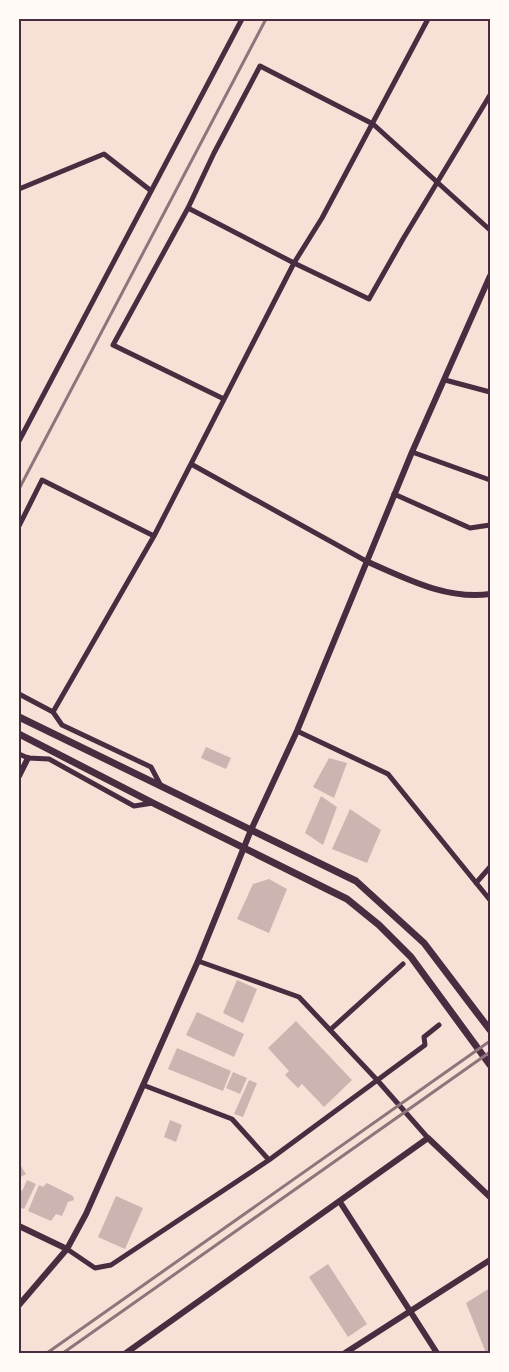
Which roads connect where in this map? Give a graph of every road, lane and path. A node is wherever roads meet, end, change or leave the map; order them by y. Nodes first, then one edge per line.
1 (242, 19) edge
2 (428, 19) edge
3 (490, 95) edge
4 (373, 124) junction
5 (438, 181) junction
6 (19, 189) edge
7 (150, 190) junction
8 (188, 208) junction
9 (490, 230) edge
10 (294, 263) junction
11 (490, 276) edge
12 (445, 380) junction
13 (490, 392) edge
14 (224, 399) junction
15 (19, 441) edge
16 (412, 452) junction
17 (190, 464) junction
18 (490, 480) edge
19 (394, 494) junction
20 (19, 526) edge
21 (490, 526) edge
22 (154, 536) junction
23 (366, 561) junction
24 (490, 594) edge
25 (19, 694) edge
26 (53, 712) junction
27 (19, 717) edge
28 (297, 732) junction
29 (19, 734) edge
30 (19, 754) edge
31 (28, 758) junction
32 (19, 776) edge
33 (161, 787) junction
34 (153, 803) junction
35 (251, 830) junction
36 (244, 846) junction
37 (490, 867) edge
38 (476, 883) junction
39 (490, 900) edge
40 (198, 961) junction
41 (403, 964) dead end
42 (439, 1025) dead end
43 (330, 1030) junction
44 (490, 1030) edge
45 (490, 1066) edge
46 (378, 1081) junction
47 (143, 1085) junction
48 (428, 1138) junction
49 (269, 1160) junction
50 (490, 1197) edge
51 (340, 1202) junction
52 (19, 1226) edge
53 (67, 1250) junction
54 (490, 1260) edge
55 (19, 1306) edge
56 (411, 1311) junction
57 (126, 1353) edge
58 (345, 1353) edge
59 (437, 1353) edge

1 - 7 street
2 - 4 street
3 - 5 street
4 - 5 street
4 - 8 street
4 - 10 street
5 - 9 street
5 - 10 street
6 - 7 street
7 - 15 street
8 - 10 street
8 - 14 street
10 - 14 street
11 - 12 street
12 - 13 street
12 - 16 street
14 - 17 street
16 - 18 street
16 - 19 street
17 - 22 street
17 - 23 street
19 - 21 street
19 - 23 street
20 - 22 street
22 - 26 street
23 - 24 street
23 - 28 street
25 - 26 street
26 - 33 street
27 - 33 main road
28 - 35 street
28 - 38 street
29 - 34 main road
30 - 31 street
31 - 32 street
31 - 34 street
33 - 35 main road
34 - 36 main road
35 - 36 street
35 - 44 main road
36 - 40 street
36 - 45 main road
37 - 38 street
38 - 39 street
40 - 43 street
40 - 47 street
41 - 43 street
42 - 46 street
43 - 46 street
46 - 48 street
46 - 49 street
47 - 49 street
47 - 53 street
48 - 50 street
48 - 51 street
49 - 53 street
51 - 56 street
51 - 57 street
52 - 53 street
53 - 55 street
54 - 56 street
56 - 58 street
56 - 59 street

